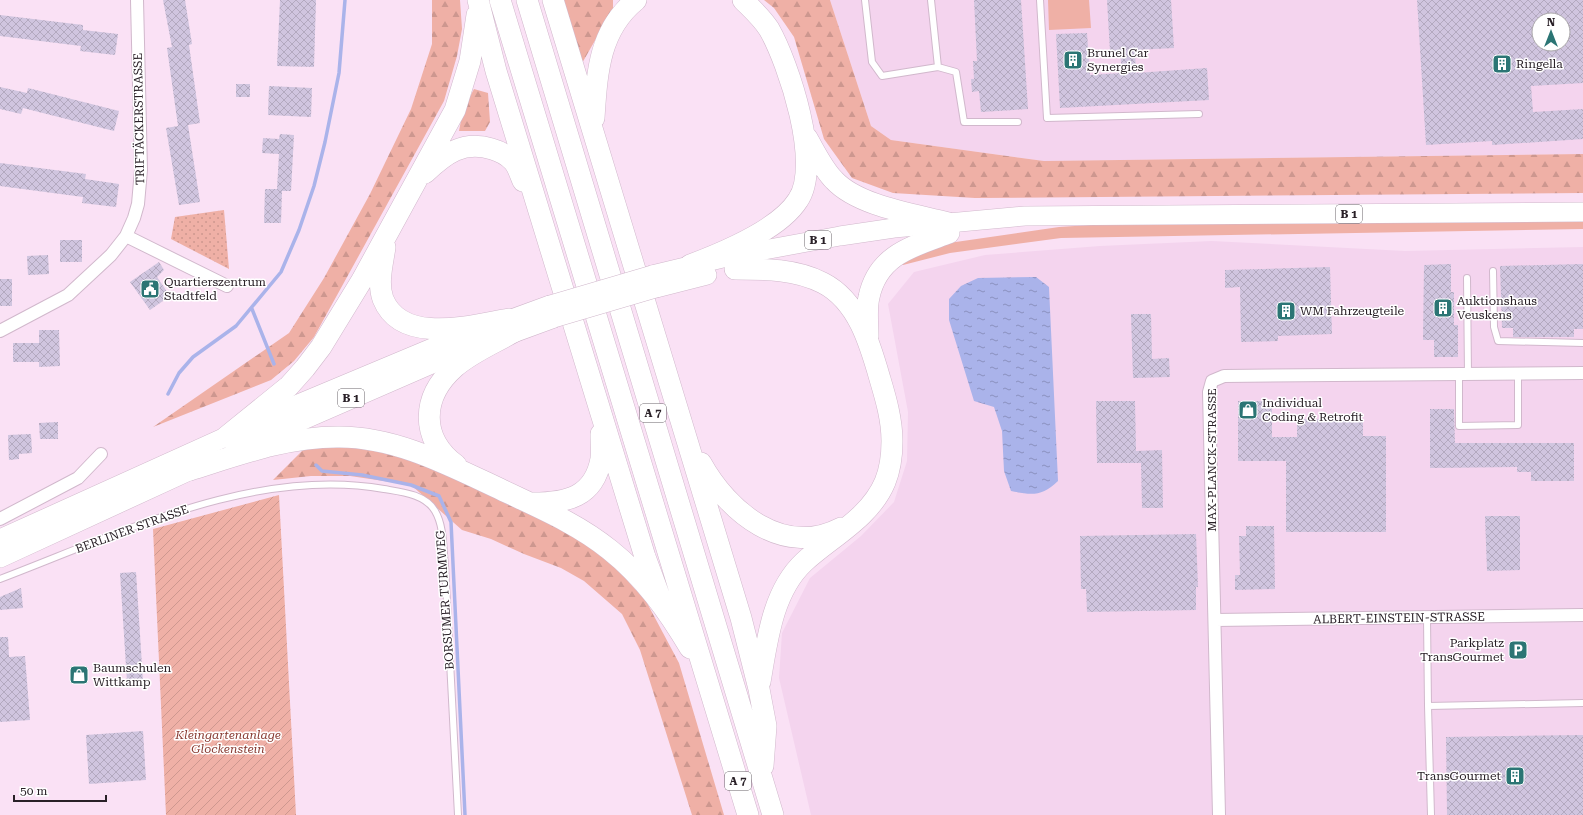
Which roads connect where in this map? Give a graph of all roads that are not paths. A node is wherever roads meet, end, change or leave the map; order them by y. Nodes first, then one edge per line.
1 (137, 0) edge
2 (500, 0) edge
3 (527, 0) edge
4 (553, 0) edge
5 (636, 0) edge
6 (742, 0) edge
7 (865, 0) edge
8 (931, 0) edge
9 (1040, 0) edge
10 (479, 1) edge
11 (938, 67) junction
12 (1199, 114) dead end
13 (1018, 122) dead end
14 (593, 130) junction
15 (805, 134) junction
16 (416, 182) junction
17 (538, 207) junction
18 (1583, 212) edge
19 (949, 228) junction
20 (387, 235) junction
21 (126, 236) junction
22 (690, 265) junction
23 (735, 269) junction
24 (1493, 271) dead end
25 (1467, 278) dead end
26 (654, 281) junction
27 (227, 286) dead end
28 (512, 325) junction
29 (0, 331) edge
30 (868, 338) junction
31 (1583, 343) edge
32 (1583, 373) edge
33 (1518, 374) junction
34 (1463, 375) junction
35 (602, 418) junction
36 (684, 432) junction
37 (226, 437) junction
38 (101, 454) dead end
39 (190, 470) junction
40 (468, 474) junction
41 (268, 490) joint
42 (529, 503) junction
43 (0, 520) edge
44 (854, 521) junction
45 (0, 529) edge
46 (26, 537) junction
47 (0, 539) edge
48 (0, 558) edge
49 (0, 566) edge
50 (0, 579) edge
51 (662, 603) junction
52 (1583, 615) edge
53 (1427, 618) junction
54 (1215, 620) junction
55 (708, 679) junction
56 (759, 689) junction
57 (1583, 703) edge
58 (1428, 706) junction
59 (762, 778) junction
60 (458, 815) edge
61 (748, 815) edge
62 (774, 815) edge
63 (1219, 815) edge
64 (1431, 815) edge

1 - 21 street, TRIFTÄCKERSTRASSE
2 - 55 highway, A 7
3 - 59 highway, A 7
4 - 14 highway
5 - 14 highway
6 - 15 highway
7 - 11 lane
8 - 11 lane
9 - 12 lane
10 - 16 highway
10 - 17 highway
11 - 13 lane
14 - 36 highway
15 - 19 highway
15 - 22 highway
16 - 17 highway
16 - 20 highway
17 - 35 highway
18 - 19 main road, B 1
19 - 22 main road, B 1
19 - 23 main road, B 1
19 - 30 highway
20 - 28 highway
20 - 37 highway
21 - 27 street
21 - 29 street, TRIFTÄCKERSTRASSE
22 - 26 main road, B 1
23 - 26 main road, B 1
23 - 30 highway
24 - 31 lane
25 - 34 lane
26 - 28 main road, B 1, bridge
28 - 37 main road, B 1
28 - 39 main road, B 1
28 - 40 highway
30 - 44 highway
32 - 33 street, MAX-PLANCK-STRASSE
33 - 34 street, MAX-PLANCK-STRASSE
33 - 34 lane
34 - 54 street, MAX-PLANCK-STRASSE
35 - 42 highway
35 - 51 highway
36 - 44 highway
36 - 56 highway
37 - 46 main road, B 1
38 - 43 street
39 - 40 highway
39 - 46 main road, B 1
40 - 42 highway
41 - 50 lane, BERLINER STRASSE
41 - 60 lane, BORSUMER TURMWEG
42 - 51 highway
44 - 56 highway
45 - 46 main road
46 - 47 main road, B 1
46 - 48 main road, B 1
46 - 49 lane
51 - 55 highway
52 - 53 street, ALBERT-EINSTEIN-STRASSE
53 - 54 street, ALBERT-EINSTEIN-STRASSE
53 - 58 lane
54 - 63 street, MAX-PLANCK-STRASSE
55 - 61 highway, A 7
56 - 59 highway
57 - 58 lane
58 - 64 lane
59 - 62 highway, A 7

